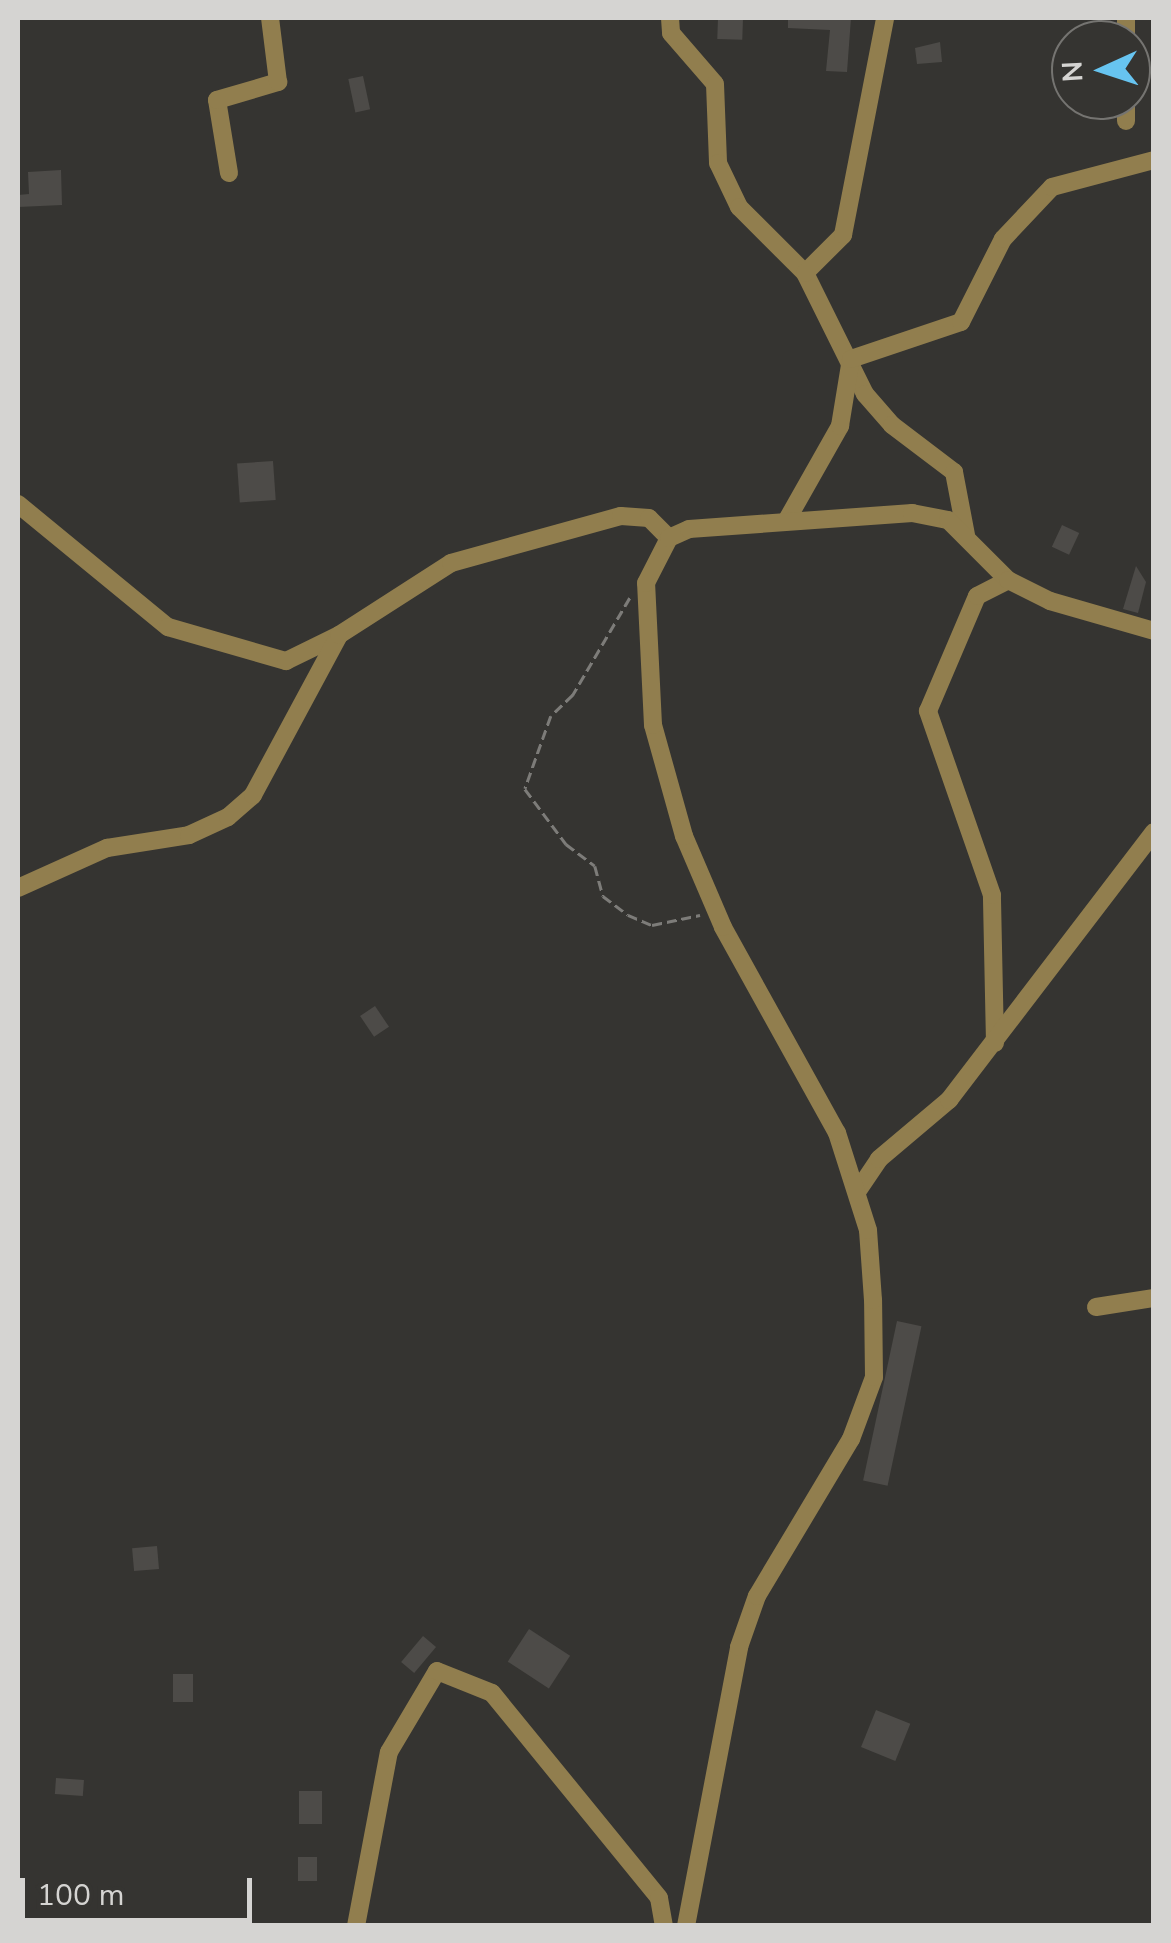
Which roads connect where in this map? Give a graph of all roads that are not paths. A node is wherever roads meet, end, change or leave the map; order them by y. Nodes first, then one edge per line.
1 (270, 18) edge
2 (670, 18) edge
3 (885, 18) edge
4 (1154, 160) edge
5 (229, 173) dead end
6 (805, 273) junction
7 (851, 359) junction
8 (18, 504) edge
9 (788, 518) junction
10 (966, 535) junction
11 (669, 538) junction
12 (1008, 580) junction
13 (1154, 631) edge
14 (338, 635) junction
15 (1154, 832) edge
16 (18, 888) edge
17 (995, 1043) junction
18 (859, 1190) junction
19 (1154, 1298) edge
20 (1096, 1306) dead end
21 (356, 1926) edge
22 (664, 1926) edge
23 (686, 1926) edge

1 - 5 street
2 - 6 street
3 - 6 street
4 - 7 street
6 - 7 street
7 - 9 street
7 - 10 street
8 - 14 street
9 - 10 street
9 - 11 street
10 - 12 street
11 - 14 street
11 - 18 street
12 - 13 street
12 - 17 street
14 - 16 street
15 - 17 street
17 - 18 street
18 - 23 street
19 - 20 street
21 - 22 street

